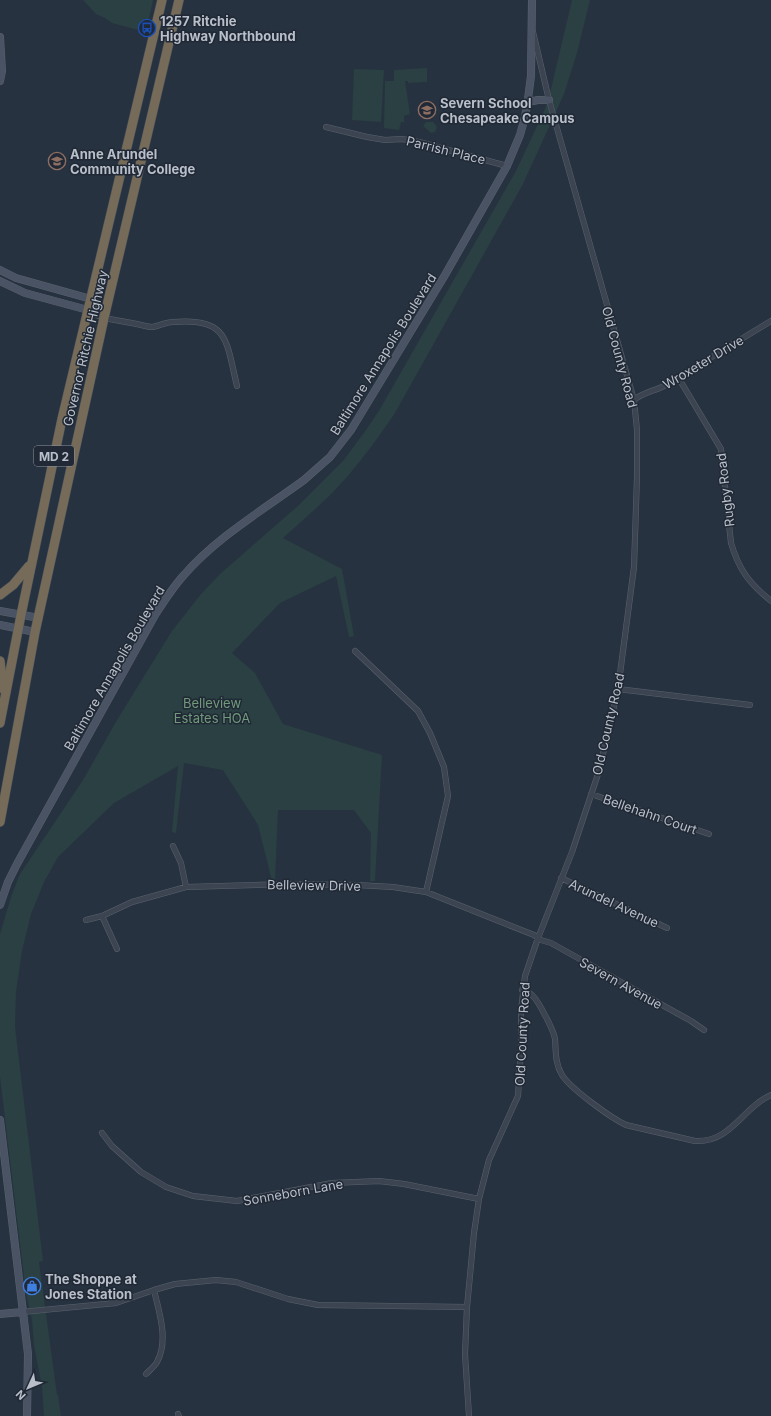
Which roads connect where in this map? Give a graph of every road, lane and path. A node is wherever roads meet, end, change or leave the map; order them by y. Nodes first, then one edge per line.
1 (162, 0) edge
2 (179, 0) edge
3 (532, 0) edge
4 (532, 26) junction
5 (0, 37) edge
6 (0, 81) edge
7 (549, 100) junction
8 (528, 102) junction
9 (326, 128) dead end
10 (507, 166) junction
11 (0, 270) edge
12 (0, 281) edge
13 (91, 299) junction
14 (88, 310) junction
15 (104, 318) junction
16 (771, 321) edge
17 (678, 377) junction
18 (237, 386) dead end
19 (634, 400) junction
20 (32, 561) junction
21 (0, 595) edge
22 (771, 601) edge
23 (0, 611) edge
24 (21, 615) junction
25 (39, 618) junction
26 (0, 625) edge
27 (18, 629) junction
28 (35, 632) junction
29 (355, 651) dead end
30 (0, 661) edge
31 (618, 689) junction
32 (4, 703) junction
33 (750, 704) dead end
34 (0, 723) edge
35 (591, 794) junction
36 (0, 822) edge
37 (709, 834) dead end
38 (173, 846) dead end
39 (562, 878) junction
40 (186, 887) junction
41 (426, 892) junction
42 (0, 905) edge
43 (102, 916) junction
44 (86, 920) dead end
45 (667, 928) dead end
46 (538, 938) junction
47 (118, 949) dead end
48 (522, 990) junction
49 (704, 1030) dead end
50 (771, 1095) edge
51 (0, 1120) edge
52 (102, 1133) dead end
53 (480, 1199) junction
54 (154, 1290) junction
55 (467, 1307) junction
56 (22, 1312) junction
57 (0, 1314) edge
58 (146, 1374) dead end
59 (27, 1416) edge
60 (469, 1416) edge

1 - 13 highway, Governor Ritchie Highway / MD 2
2 - 15 highway, Governor Ritchie Highway / MD 2
3 - 4 street, Baltimore Annapolis Boulevard
4 - 7 street, Old County Road
4 - 8 street, Baltimore Annapolis Boulevard
5 - 6 street
7 - 8 street
7 - 19 street, Old County Road
8 - 10 street, Baltimore Annapolis Boulevard
9 - 10 street, Parrish Place
10 - 42 street, Baltimore Annapolis Boulevard
11 - 13 street
12 - 14 street
13 - 14 highway, Governor Ritchie Highway / MD 2
13 - 15 street
14 - 15 street
14 - 20 highway, Governor Ritchie Highway / MD 2
15 - 18 street
15 - 25 highway, Governor Ritchie Highway / MD 2
16 - 17 street, Wroxeter Drive
17 - 19 street, Wroxeter Drive
17 - 22 street, Rugby Road
19 - 31 street, Old County Road
20 - 21 highway
20 - 24 highway, Governor Ritchie Highway / MD 2
23 - 24 street
24 - 25 street
24 - 27 highway, Governor Ritchie Highway / MD 2
25 - 28 highway, Governor Ritchie Highway / MD 2
26 - 27 street
27 - 28 street
27 - 32 highway, Governor Ritchie Highway / MD 2
28 - 36 highway, Governor Ritchie Highway / MD 2
29 - 41 street
30 - 32 highway
31 - 33 street
31 - 35 street, Old County Road
32 - 34 highway, Governor Ritchie Highway / MD 2
35 - 37 street, Bellehahn Court
35 - 39 street, Old County Road
38 - 40 street
39 - 45 street, Arundel Avenue
39 - 46 street, Old County Road
40 - 41 street, Belleview Drive
40 - 43 street, Belleview Drive
41 - 46 street, Belleview Drive
43 - 44 street, Belleview Drive
43 - 47 street
46 - 48 street, Old County Road
46 - 49 street, Severn Avenue
48 - 50 street
48 - 53 street, Old County Road
51 - 56 street
52 - 53 street, Sonneborn Lane
53 - 55 street, Old County Road
54 - 55 street
54 - 56 street
54 - 58 street
55 - 60 street, Old County Road
56 - 57 street
56 - 59 street

